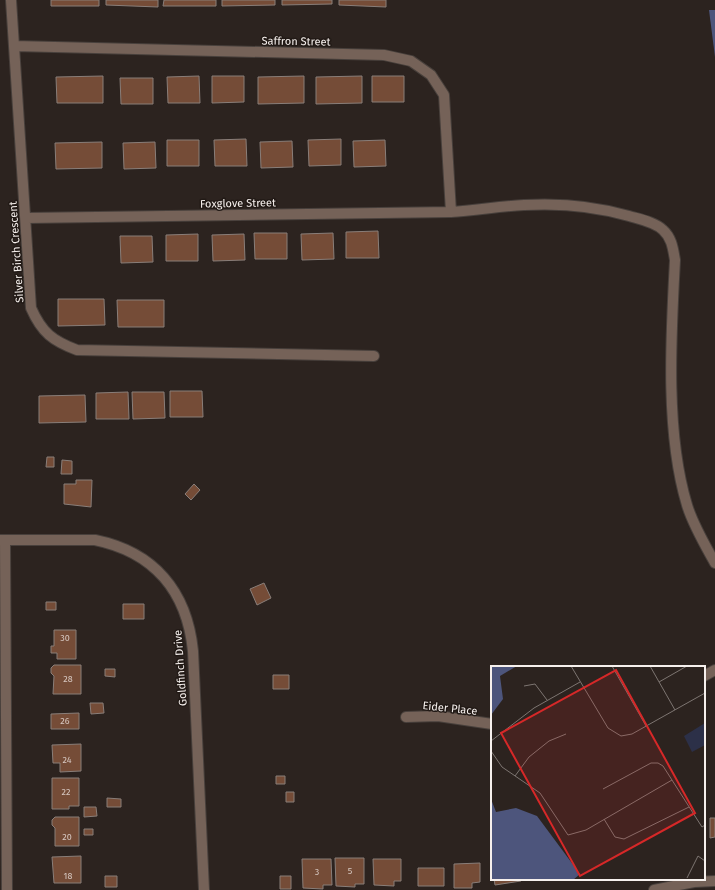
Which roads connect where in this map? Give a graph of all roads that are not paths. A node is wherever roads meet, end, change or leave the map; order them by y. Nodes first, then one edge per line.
1 (11, 0) edge
2 (14, 46) junction
3 (451, 212) junction
4 (26, 218) junction
5 (374, 356) dead end
6 (2, 540) edge
7 (715, 563) edge
8 (715, 670) edge
9 (705, 675) edge
10 (406, 718) dead end
11 (491, 724) edge
12 (715, 881) edge
13 (7, 890) edge
14 (204, 890) edge
15 (654, 890) edge

1 - 2 street, Silver Birch Crescent
2 - 3 street, Saffron Street
2 - 4 street, Silver Birch Crescent
3 - 4 street, Foxglove Street
3 - 7 street, Foxglove Street
4 - 5 street, Silver Birch Crescent
6 - 13 street
6 - 14 street, Goldfinch Drive
8 - 9 street
10 - 11 street, Eider Place
12 - 15 street

